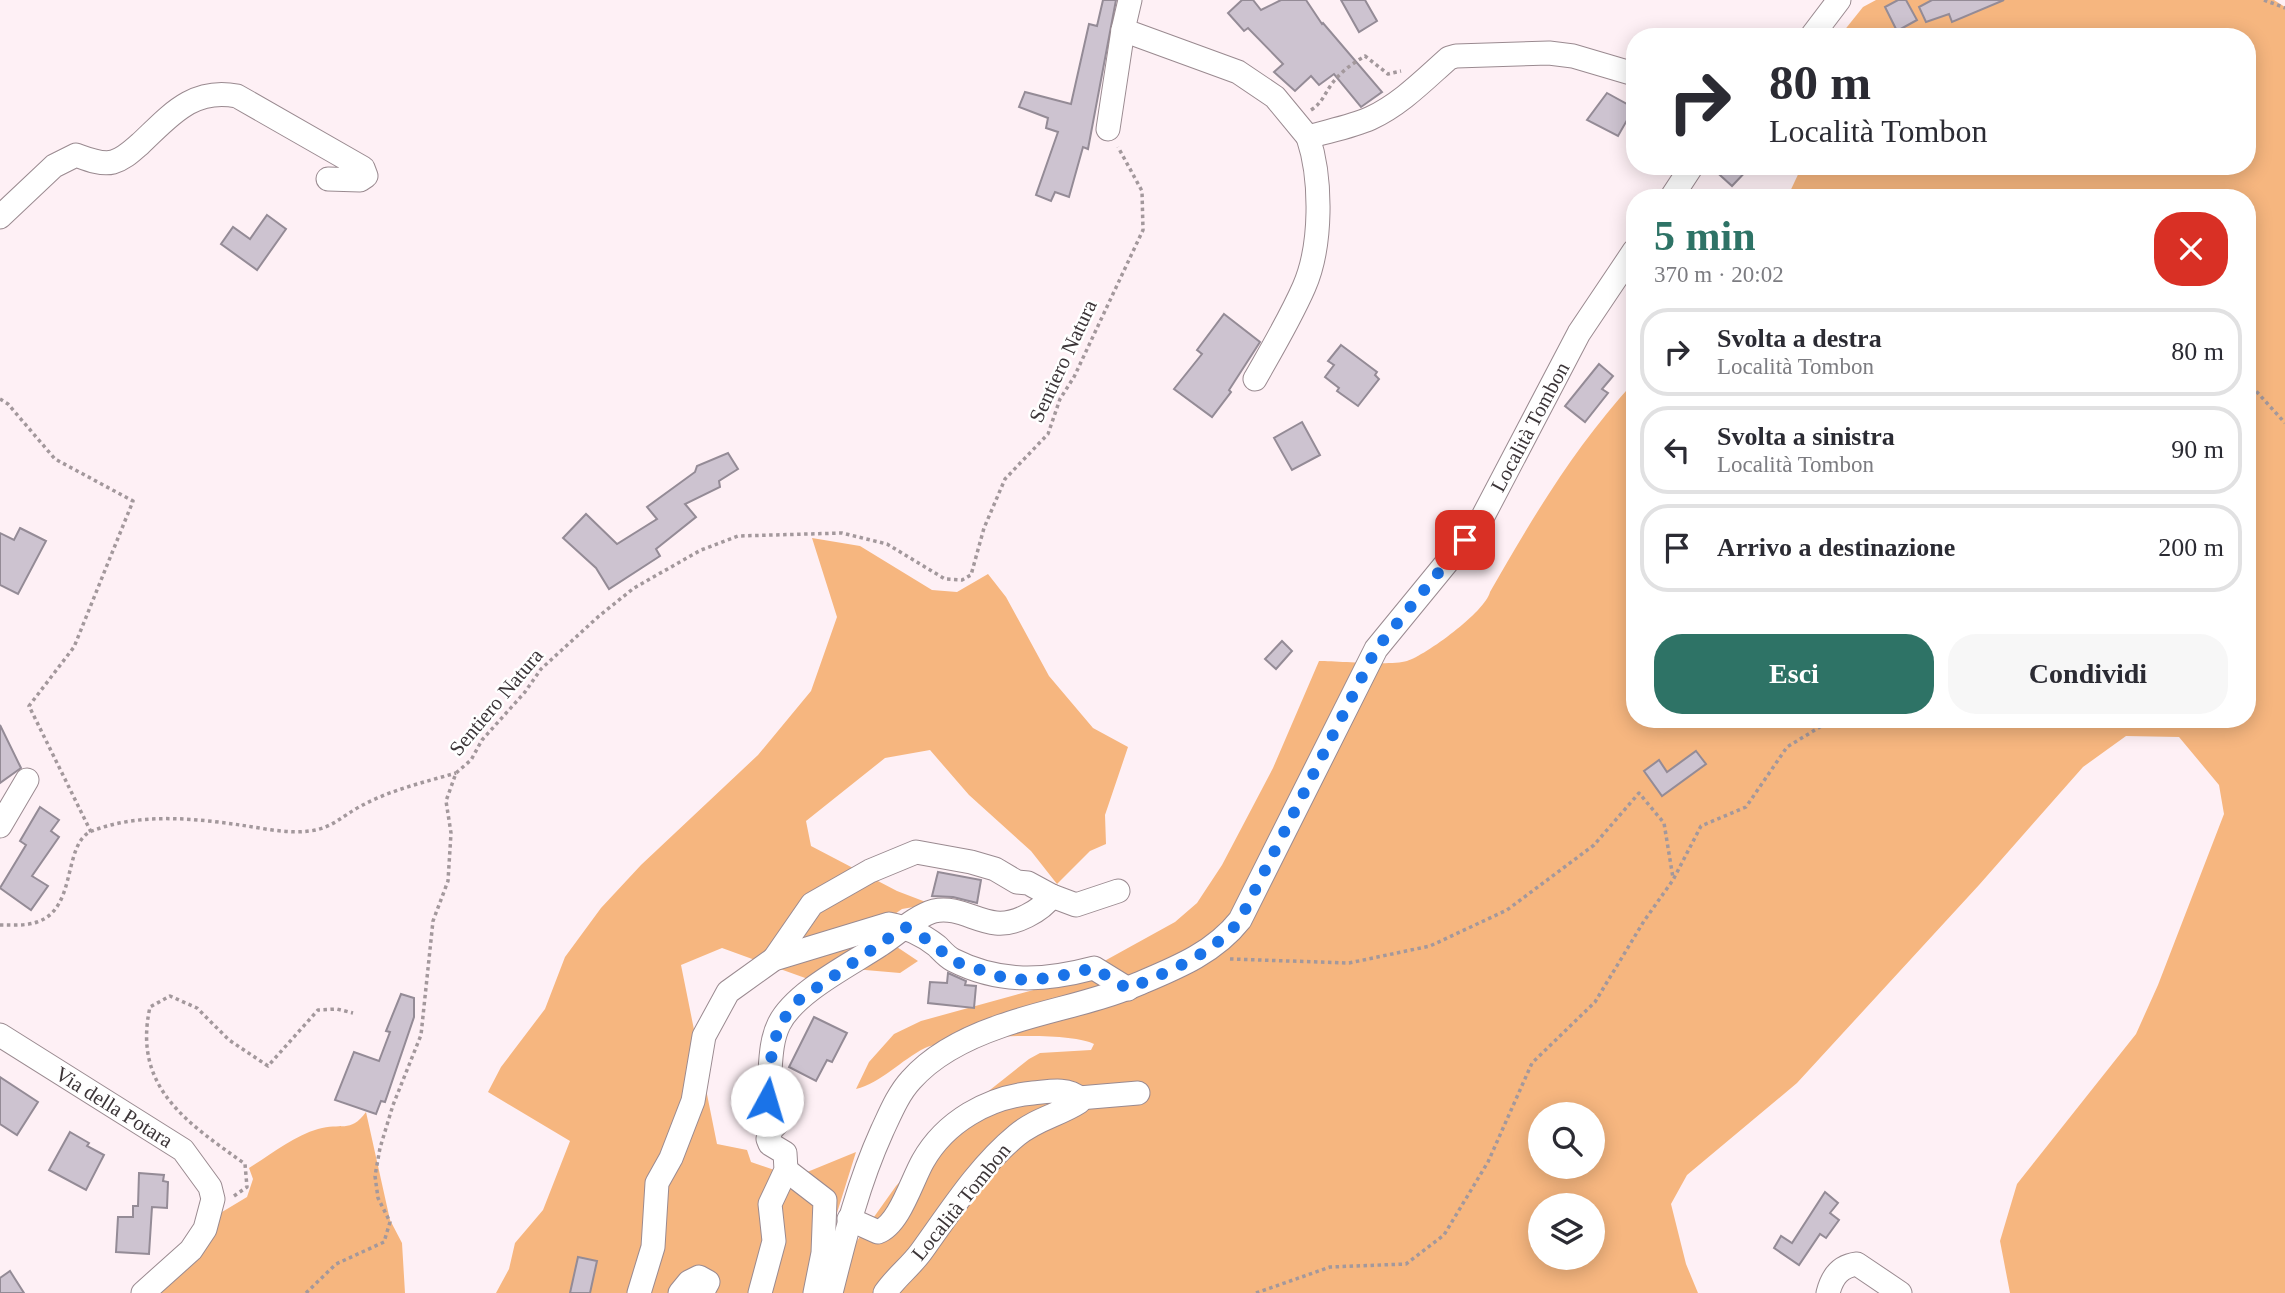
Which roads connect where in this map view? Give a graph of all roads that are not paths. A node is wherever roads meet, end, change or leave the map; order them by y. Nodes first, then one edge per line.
1 (1130, 0) edge
2 (1839, 0) edge
3 (1818, 28) edge
4 (1123, 30) junction
5 (1626, 72) edge
6 (1108, 129) road end
7 (1301, 129) junction
8 (328, 179) dead end
9 (0, 217) edge
10 (1626, 263) edge
11 (1255, 379) dead end
12 (27, 780) dead end
13 (0, 826) edge
14 (1118, 891) dead end
15 (1052, 896) junction
16 (905, 927) junction
17 (774, 959) junction
18 (1128, 989) junction
19 (0, 1035) edge
20 (1138, 1093) dead end
21 (1079, 1097) junction
22 (786, 1171) junction
23 (849, 1219) junction
24 (143, 1293) edge
25 (639, 1293) edge
26 (680, 1293) edge
27 (702, 1293) edge
28 (760, 1293) edge
29 (816, 1293) edge
30 (831, 1293) edge
31 (884, 1293) edge
32 (1828, 1293) edge
33 (1899, 1293) edge

1 - 4 street
2 - 3 street
4 - 6 street
4 - 7 street
5 - 7 street
7 - 11 street
8 - 9 street
10 - 18 street, Località Tombon
12 - 13 street
14 - 15 street
15 - 16 street
15 - 17 street
16 - 17 street
16 - 18 street
16 - 22 street
17 - 25 street
18 - 23 street, Località Tombon
19 - 24 street, Via della Potara
20 - 21 street, Località Tombon
21 - 23 street, Località Tombon
21 - 31 street, Località Tombon
22 - 28 street
22 - 29 street
23 - 30 street, Località Tombon
26 - 27 street
32 - 33 street

